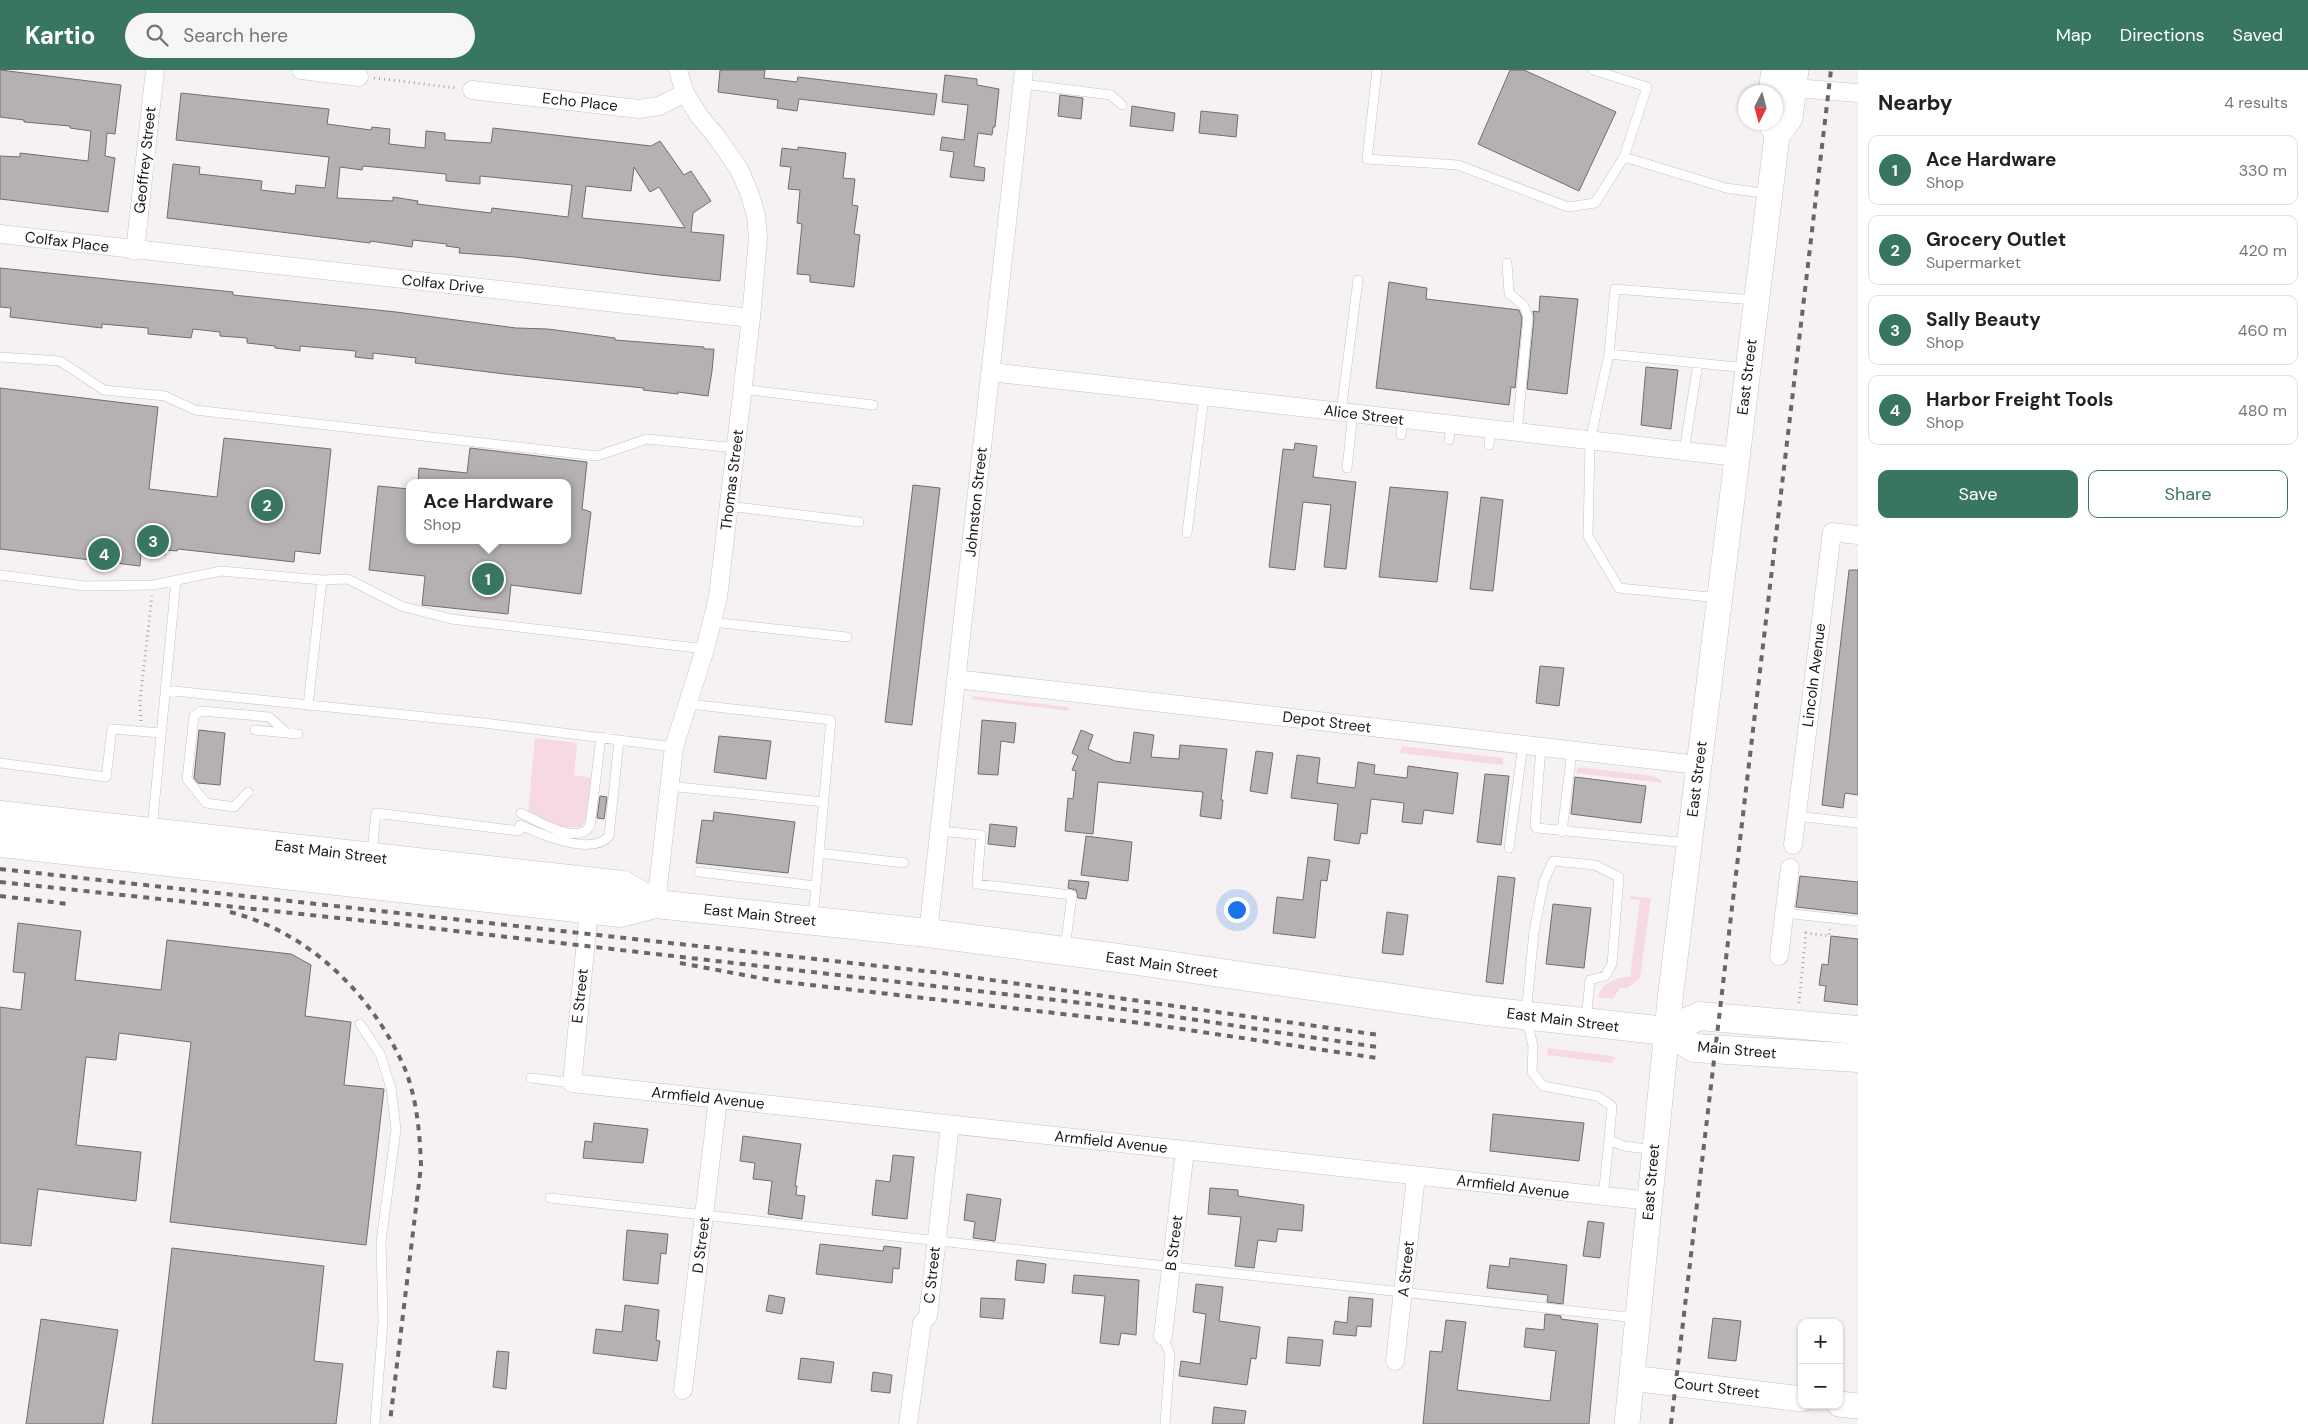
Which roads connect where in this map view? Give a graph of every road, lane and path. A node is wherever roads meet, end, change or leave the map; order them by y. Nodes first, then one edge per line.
1 (155, 70) edge
2 (301, 70) edge
3 (678, 70) edge
4 (1377, 70) edge
5 (1593, 70) edge
6 (1774, 70) edge
7 (359, 77) joint
8 (1024, 77) edge
9 (1787, 83) edge
10 (472, 90) joint
11 (685, 93) junction
12 (1858, 93) edge
13 (1122, 105) dead end
14 (1783, 123) edge
15 (1774, 130) edge
16 (1624, 157) junction
17 (1770, 194) junction
18 (0, 234) edge
19 (134, 250) junction
20 (1507, 262) dead end
21 (1358, 280) dead end
22 (1757, 300) junction
23 (751, 318) junction
24 (1609, 354) junction
25 (0, 357) edge
26 (1698, 363) junction
27 (1748, 368) junction
28 (991, 372) junction
29 (742, 388) junction
30 (1204, 396) junction
31 (873, 404) dead end
32 (1347, 413) junction
33 (1517, 432) junction
34 (1590, 441) junction
35 (736, 448) junction
36 (1684, 451) junction
37 (1738, 458) junction
38 (1348, 468) dead end
39 (728, 506) junction
40 (859, 522) dead end
41 (1187, 533) dead end
42 (1858, 535) edge
43 (0, 575) edge
44 (176, 580) junction
45 (322, 580) junction
46 (152, 585) junction
47 (1721, 598) junction
48 (712, 622) junction
49 (848, 637) dead end
50 (705, 649) junction
51 (956, 680) junction
52 (165, 690) junction
53 (688, 704) junction
54 (308, 706) junction
55 (255, 730) dead end
56 (140, 731) junction
57 (161, 733) junction
58 (287, 733) junction
59 (298, 734) dead end
60 (601, 737) junction
61 (619, 740) junction
62 (1523, 745) junction
63 (674, 747) junction
64 (1541, 747) junction
65 (1572, 750) junction
66 (0, 763) edge
67 (1698, 765) junction
68 (668, 786) junction
69 (248, 792) dead end
70 (824, 802) junction
71 (521, 813) dead end
72 (0, 815) edge
73 (1796, 816) junction
74 (1858, 823) edge
75 (939, 831) junction
76 (1562, 832) junction
77 (0, 843) edge
78 (1688, 843) junction
79 (150, 845) junction
80 (1793, 845) dead end
81 (1509, 848) dead end
82 (819, 854) junction
83 (372, 856) junction
84 (904, 863) dead end
85 (1790, 868) dead end
86 (699, 872) dead end
87 (816, 886) junction
88 (656, 904) junction
89 (589, 910) junction
90 (1784, 913) junction
91 (812, 921) junction
92 (1858, 921) edge
93 (1839, 930) dead end
94 (928, 933) junction
95 (1065, 951) junction
96 (1779, 956) dead end
97 (1798, 1005) dead end
98 (1526, 1016) junction
99 (1586, 1022) junction
100 (360, 1024) dead end
101 (1858, 1030) edge
102 (1666, 1031) junction
103 (1858, 1058) edge
104 (531, 1078) dead end
105 (572, 1083) junction
106 (718, 1099) junction
107 (950, 1124) junction
108 (1609, 1140) junction
109 (1185, 1150) junction
110 (1654, 1150) junction
111 (1416, 1176) junction
112 (1603, 1197) junction
113 (550, 1198) dead end
114 (1650, 1201) junction
115 (704, 1215) junction
116 (936, 1241) junction
117 (1171, 1267) junction
118 (1403, 1292) junction
119 (1638, 1318) junction
120 (1162, 1336) joint
121 (1395, 1362) dead end
122 (1632, 1378) junction
123 (684, 1390) dead end
124 (1798, 1399) edge
125 (1843, 1404) edge
126 (1858, 1406) edge
127 (375, 1424) edge
128 (908, 1424) edge
129 (1165, 1424) edge
130 (1627, 1424) edge

1 - 19 street, Geoffrey Street
2 - 7 street
3 - 11 street, Thomas Street
4 - 16 lane
5 - 16 lane
6 - 9 main road, East Street
7 - 10 path
8 - 13 lane
8 - 28 street, Johnston Street
9 - 12 street
9 - 14 main road, East Street
10 - 11 street, Echo Place
11 - 23 street, Thomas Street
15 - 17 main road, East Street
16 - 17 lane
17 - 22 main road, East Street
18 - 19 street, Colfax Place
19 - 23 street, Colfax Drive
20 - 33 lane
21 - 32 lane
22 - 24 lane
22 - 27 main road, East Street
23 - 29 street, Thomas Street
24 - 26 lane
24 - 34 lane
25 - 35 lane
26 - 27 lane
26 - 36 lane
27 - 37 main road, East Street
28 - 30 street, Alice Street
28 - 51 street, Johnston Street
29 - 31 lane
29 - 35 street, Thomas Street
30 - 32 street, Alice Street
30 - 41 lane
32 - 33 street, Alice Street
32 - 38 lane
33 - 34 street, Alice Street
34 - 36 street, Alice Street
34 - 47 lane
35 - 39 street, Thomas Street
36 - 37 street, Alice Street
37 - 47 main road, East Street
39 - 40 lane
39 - 48 street, Thomas Street
42 - 73 street, Lincoln Avenue
43 - 46 lane
44 - 45 lane
44 - 46 lane
44 - 52 lane
45 - 50 lane
45 - 54 lane
46 - 56 path
47 - 67 main road, East Street
48 - 49 lane
48 - 50 street, Thomas Street
50 - 53 street, Thomas Street
51 - 62 street, Depot Street
51 - 75 street, Johnston Street
52 - 54 lane
52 - 57 lane
53 - 63 street, Thomas Street
53 - 70 lane
54 - 60 lane
55 - 58 lane
56 - 57 lane
56 - 66 lane
57 - 79 lane
58 - 59 lane
58 - 69 lane
60 - 61 lane
60 - 71 lane
61 - 63 lane
61 - 83 lane
62 - 64 street, Depot Street
62 - 81 lane
63 - 68 street, Thomas Street
64 - 65 street, Depot Street
64 - 76 lane
65 - 67 street, Depot Street
65 - 76 lane
67 - 78 main road, East Street
68 - 70 lane
68 - 88 street, Thomas Street
70 - 82 lane
72 - 79 main road, East Main Street
73 - 74 lane
73 - 80 street, Lincoln Avenue
75 - 94 street, Johnston Street
75 - 95 lane
76 - 78 lane
77 - 79 main road, East Main Street
78 - 102 main road, East Street
79 - 83 main road, East Main Street
79 - 89 main road, East Main Street
82 - 84 lane
82 - 87 lane
83 - 88 main road, East Main Street
85 - 90 street
86 - 87 lane
87 - 91 lane
88 - 89 main road, East Main Street
88 - 91 main road, East Main Street
89 - 105 street, E Street
90 - 92 lane
90 - 96 street
91 - 94 main road, East Main Street
93 - 97 path
94 - 95 main road, East Main Street
95 - 98 main road, East Main Street
98 - 99 main road, East Main Street
98 - 99 lane
98 - 108 lane
99 - 102 main road, East Main Street
100 - 127 lane
101 - 102 main road, Main Street
102 - 103 main road, Main Street
102 - 110 main road, East Street
104 - 105 lane
105 - 106 street, Armfield Avenue
106 - 107 street, Armfield Avenue
106 - 115 street, D Street
107 - 109 street, Armfield Avenue
107 - 116 street, C Street
108 - 110 lane
108 - 112 lane
109 - 111 street, Armfield Avenue
109 - 117 street, B Street
110 - 114 main road, East Street
111 - 112 street, Armfield Avenue
111 - 118 street, A Street
112 - 114 street, Armfield Avenue
113 - 115 lane
114 - 119 main road, East Street
115 - 116 lane
115 - 123 street, D Street
116 - 117 lane
116 - 128 street, C Street
117 - 118 lane
117 - 120 street, B Street
118 - 119 lane
118 - 121 street, A Street
119 - 122 main road, East Street
120 - 129 lane
122 - 124 main road, Court Street
122 - 130 main road, East Street
125 - 126 main road

